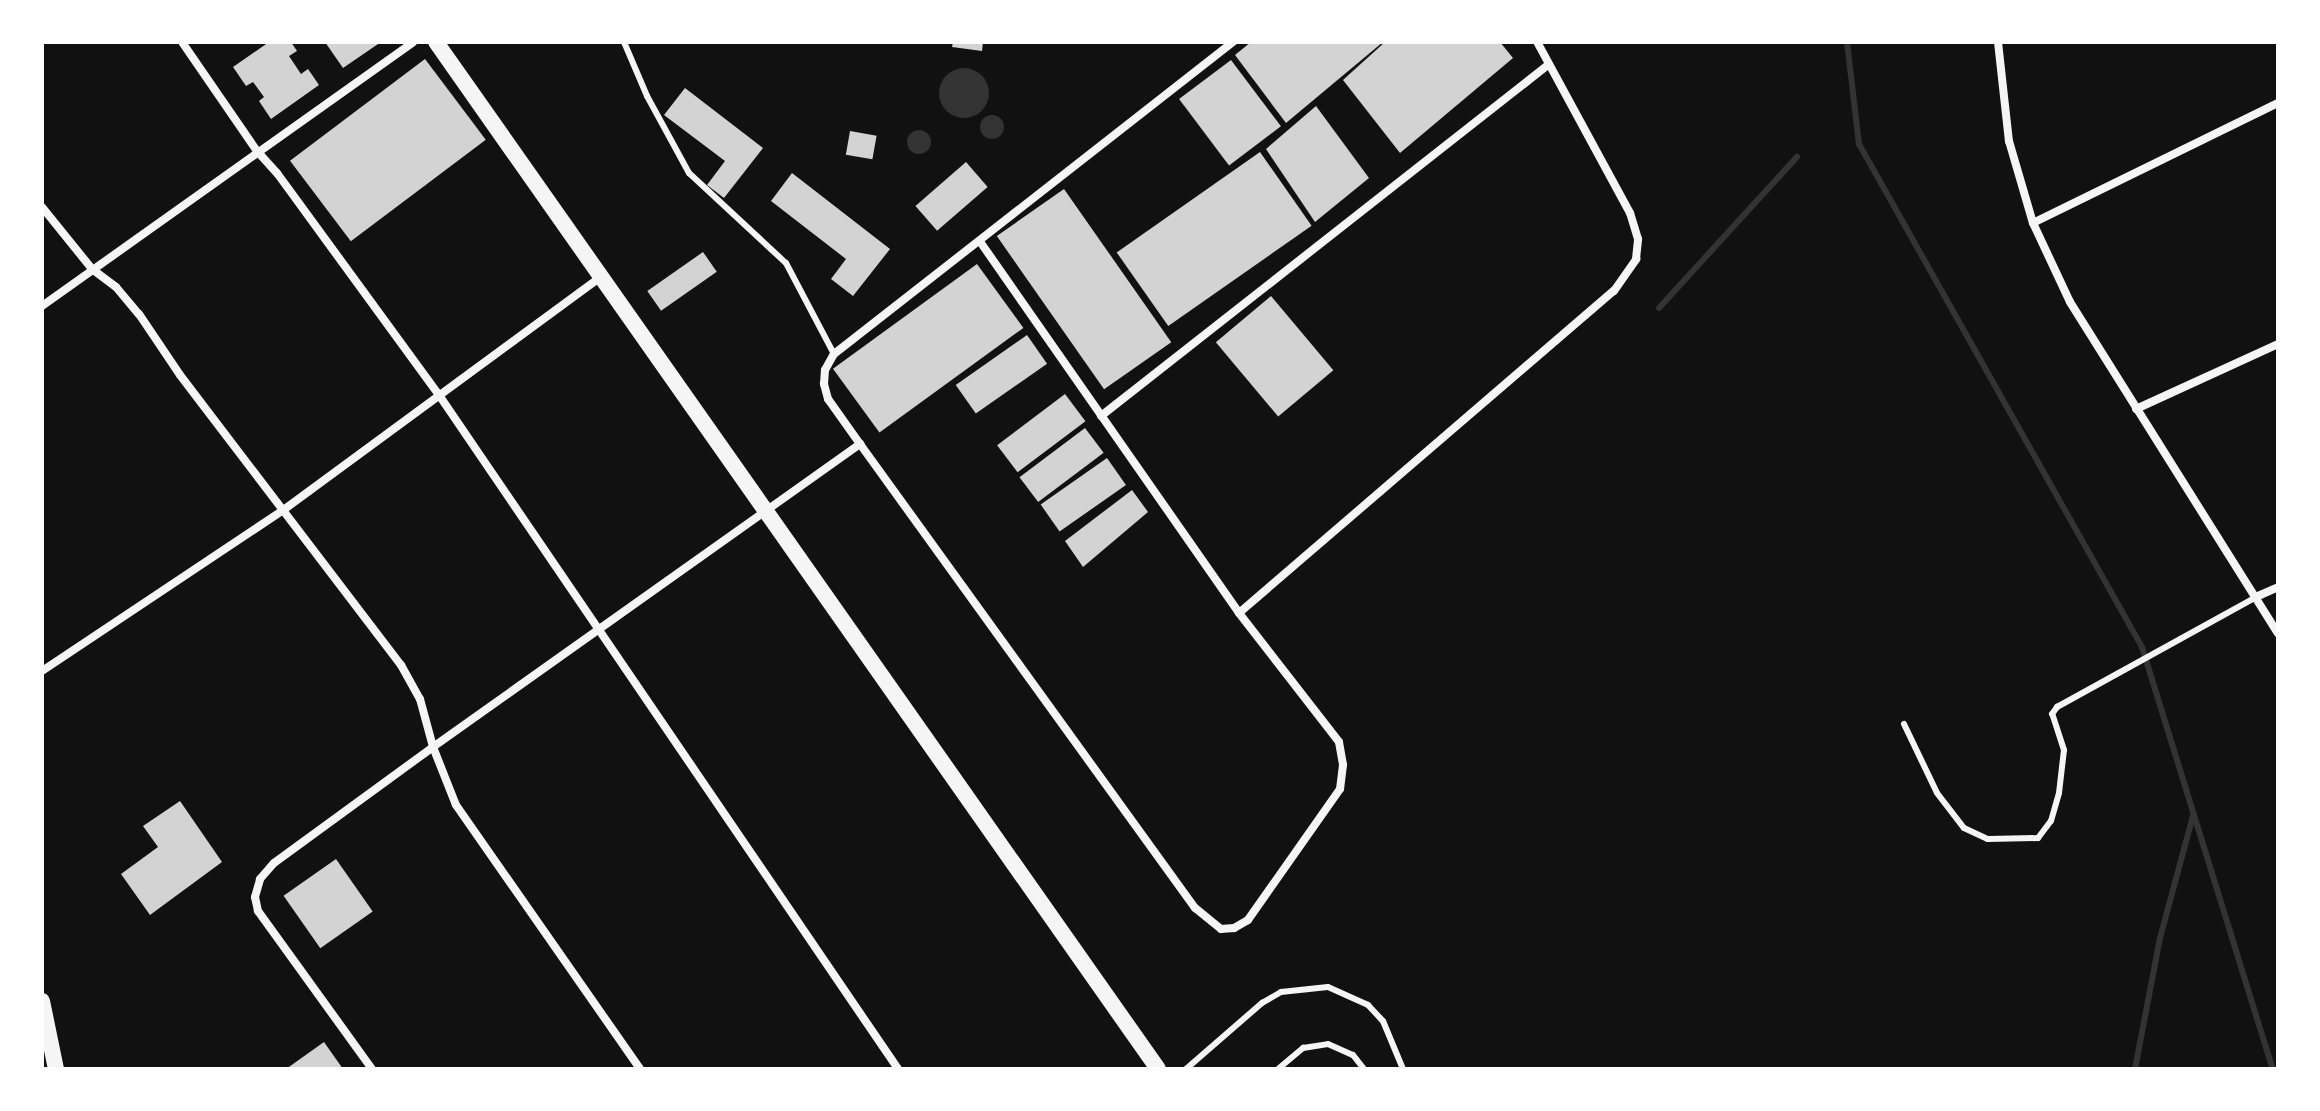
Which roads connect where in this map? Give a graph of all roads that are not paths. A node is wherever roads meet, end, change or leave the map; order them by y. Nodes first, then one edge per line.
1 (182, 42) edge
2 (413, 42) edge
3 (436, 42) edge
4 (636, 42) edge
5 (1233, 42) edge
6 (1537, 42) edge
7 (1998, 42) edge
8 (626, 45) edge
9 (1548, 65) junction
10 (2278, 103) edge
11 (257, 151) junction
12 (42, 207) edge
13 (2033, 223) junction
14 (981, 243) junction
15 (92, 269) junction
16 (600, 277) junction
17 (42, 306) edge
18 (2278, 344) edge
19 (834, 354) junction
20 (439, 395) junction
21 (2136, 409) junction
22 (1101, 416) junction
23 (860, 444) junction
24 (768, 510) junction
25 (282, 511) junction
26 (2278, 587) edge
27 (2258, 596) junction
28 (1239, 613) junction
29 (601, 629) junction
30 (2278, 633) edge
31 (42, 671) edge
32 (1904, 724) dead end
33 (433, 747) junction
34 (42, 1001) edge
35 (56, 1069) edge
36 (372, 1069) edge
37 (640, 1069) edge
38 (898, 1069) edge
39 (1158, 1069) edge
40 (1186, 1069) edge
41 (1278, 1069) edge
42 (1364, 1069) edge
43 (1403, 1069) edge

1 - 11 street
2 - 11 street
3 - 16 main road
4 - 8 lane
5 - 14 street
6 - 9 street
7 - 13 street
8 - 19 lane
9 - 22 street
9 - 28 street
10 - 13 street
11 - 15 street
11 - 20 street
12 - 15 street
13 - 21 street
14 - 19 street
14 - 22 street
15 - 17 street
15 - 25 street
16 - 20 street
16 - 24 main road
18 - 21 street
19 - 23 street
20 - 25 street
20 - 29 street
21 - 27 street
22 - 28 street
23 - 24 street
23 - 28 street
24 - 29 street
24 - 39 main road
25 - 31 street
25 - 33 street
26 - 27 street
27 - 30 street
27 - 32 lane
29 - 33 street
29 - 38 street
33 - 36 street
33 - 37 street
34 - 35 main road
40 - 43 lane
41 - 42 lane

